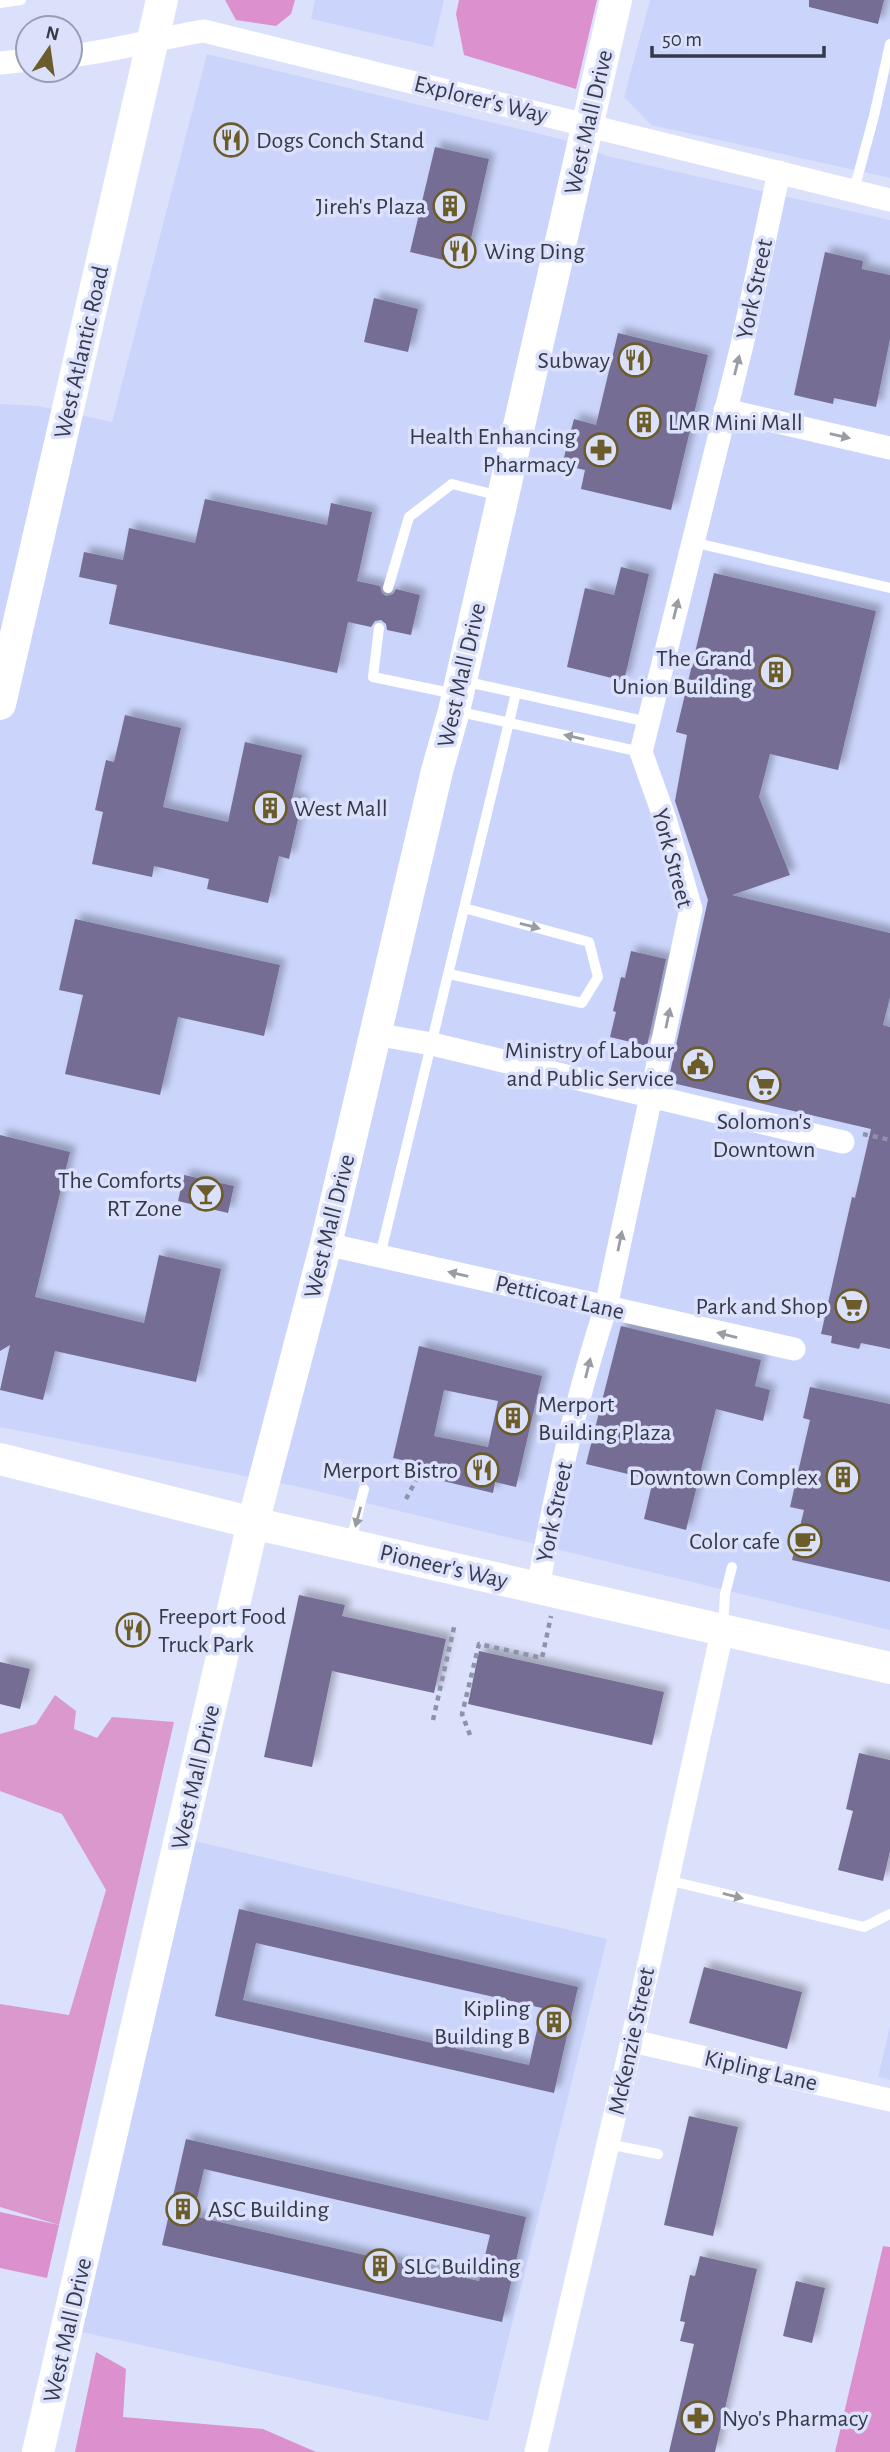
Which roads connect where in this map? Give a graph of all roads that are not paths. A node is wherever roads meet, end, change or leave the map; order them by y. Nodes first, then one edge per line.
1 (21, 0) edge
2 (162, 0) edge
3 (616, 0) edge
4 (0, 3) edge
5 (153, 39) junction
6 (890, 44) edge
7 (84, 54) edge
8 (587, 125) junction
9 (779, 172) junction
10 (853, 190) junction
11 (890, 200) edge
12 (726, 410) junction
13 (890, 448) edge
14 (502, 496) junction
15 (692, 542) junction
16 (388, 588) dead end
17 (890, 588) edge
18 (379, 628) dead end
19 (516, 693) junction
20 (457, 695) junction
21 (0, 704) edge
22 (648, 722) junction
23 (510, 723) junction
24 (641, 752) junction
25 (464, 908) junction
26 (449, 974) junction
27 (374, 1034) junction
28 (432, 1044) junction
29 (650, 1096) junction
30 (843, 1142) dead end
31 (326, 1244) junction
32 (380, 1256) junction
33 (606, 1307) junction
34 (794, 1349) dead end
35 (0, 1459) edge
36 (364, 1489) dead end
37 (253, 1523) junction
38 (350, 1545) junction
39 (732, 1567) dead end
40 (548, 1590) junction
41 (723, 1628) junction
42 (890, 1668) edge
43 (667, 1880) junction
44 (890, 1914) edge
45 (632, 2040) junction
46 (890, 2100) edge
47 (608, 2144) junction
48 (658, 2154) dead end
49 (38, 2452) edge
50 (536, 2452) edge

1 - 4 lane
2 - 5 street, West Atlantic Road
3 - 8 street, West Mall Drive
5 - 7 street, Explorer's Way
5 - 8 street, Explorer's Way
5 - 21 street, West Atlantic Road
6 - 10 lane
8 - 9 street, Explorer's Way
8 - 14 street, West Mall Drive
9 - 10 street, Explorer's Way
12 -> 9 street, York Street
10 - 11 street, Explorer's Way
12 -> 13 street
12 - 15 street, York Street
14 - 16 lane
14 - 20 street, West Mall Drive
15 - 17 lane
22 -> 15 street, York Street
18 - 20 lane
19 - 20 lane
19 - 22 lane
19 - 23 lane
20 - 23 lane
20 - 27 street, West Mall Drive
22 - 24 street, York Street
24 -> 23 lane
23 - 25 lane
29 -> 24 street, York Street
25 - 26 lane
25 -> 26 lane
26 - 28 lane
27 - 28 street
27 - 31 street, West Mall Drive
28 - 29 street
28 - 32 lane
29 - 30 street
33 -> 29 street, York Street
31 - 32 street, Petticoat Lane
31 - 37 street, West Mall Drive
33 -> 32 street, Petticoat Lane
34 -> 33 street, Petticoat Lane
40 -> 33 street, York Street
35 - 37 street, Pioneer's Way
36 -> 38 lane
37 - 38 street, Pioneer's Way
37 - 49 street, West Mall Drive
38 - 40 street, Pioneer's Way
39 - 41 lane
40 - 41 street, Pioneer's Way
41 - 42 street, Pioneer's Way
41 - 43 street, McKenzie Street
43 -> 44 lane
43 - 45 street, McKenzie Street
45 - 46 street, Kipling Lane
45 - 47 street, McKenzie Street
47 - 48 lane
47 - 50 street, McKenzie Street

